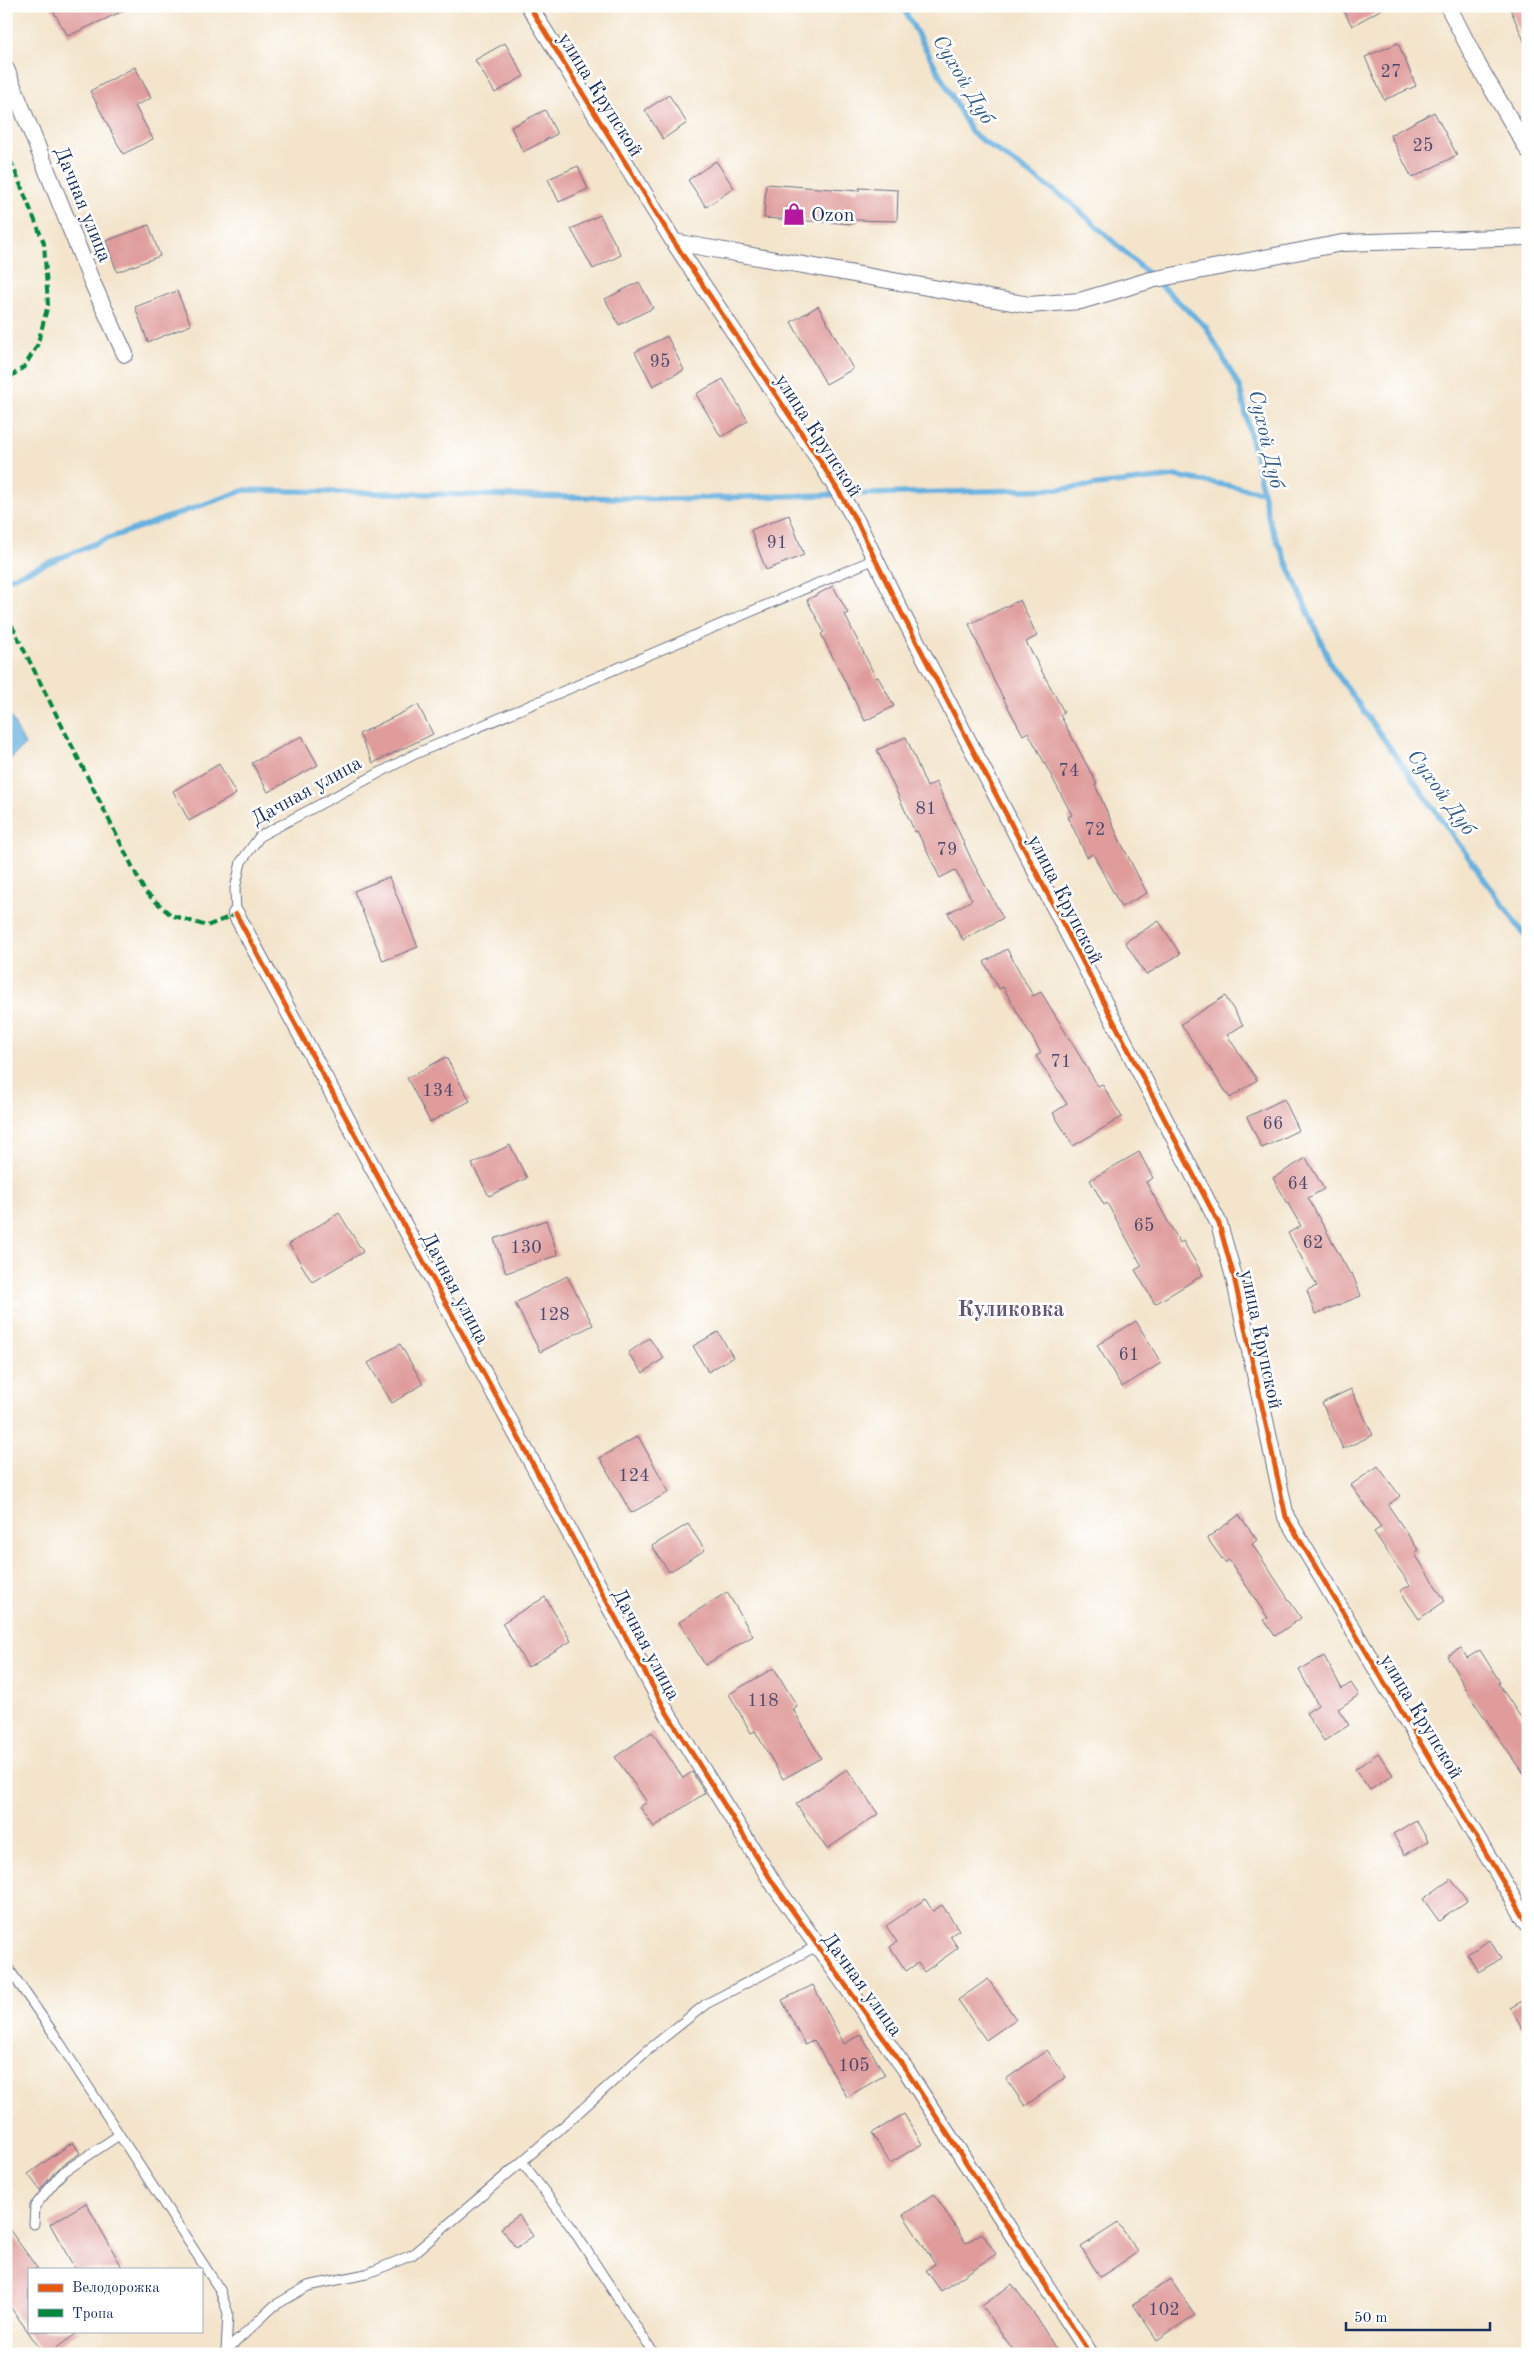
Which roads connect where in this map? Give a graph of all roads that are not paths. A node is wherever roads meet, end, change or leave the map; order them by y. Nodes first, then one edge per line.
1 (529, 6) edge
2 (1448, 6) edge
3 (6, 69) edge
4 (1528, 150) edge
5 (1528, 237) edge
6 (674, 242) junction
7 (125, 354) dead end
8 (875, 559) junction
9 (236, 914) joint
10 (1528, 1924) edge
11 (817, 1946) junction
12 (6, 1965) edge
13 (119, 2135) junction
14 (522, 2162) junction
15 (34, 2224) dead end
16 (225, 2353) edge
17 (654, 2354) edge
18 (1090, 2354) edge

1 - 6 street, улица Крупской
2 - 4 street
3 - 7 street, Дачная улица
5 - 6 street
6 - 8 street, улица Крупской
8 - 9 lane, Дачная улица
8 - 10 street, улица Крупской
9 - 11 street, Дачная улица
11 - 14 lane
11 - 18 street, Дачная улица
12 - 13 lane
13 - 15 lane
13 - 16 lane
14 - 16 lane
14 - 17 lane

